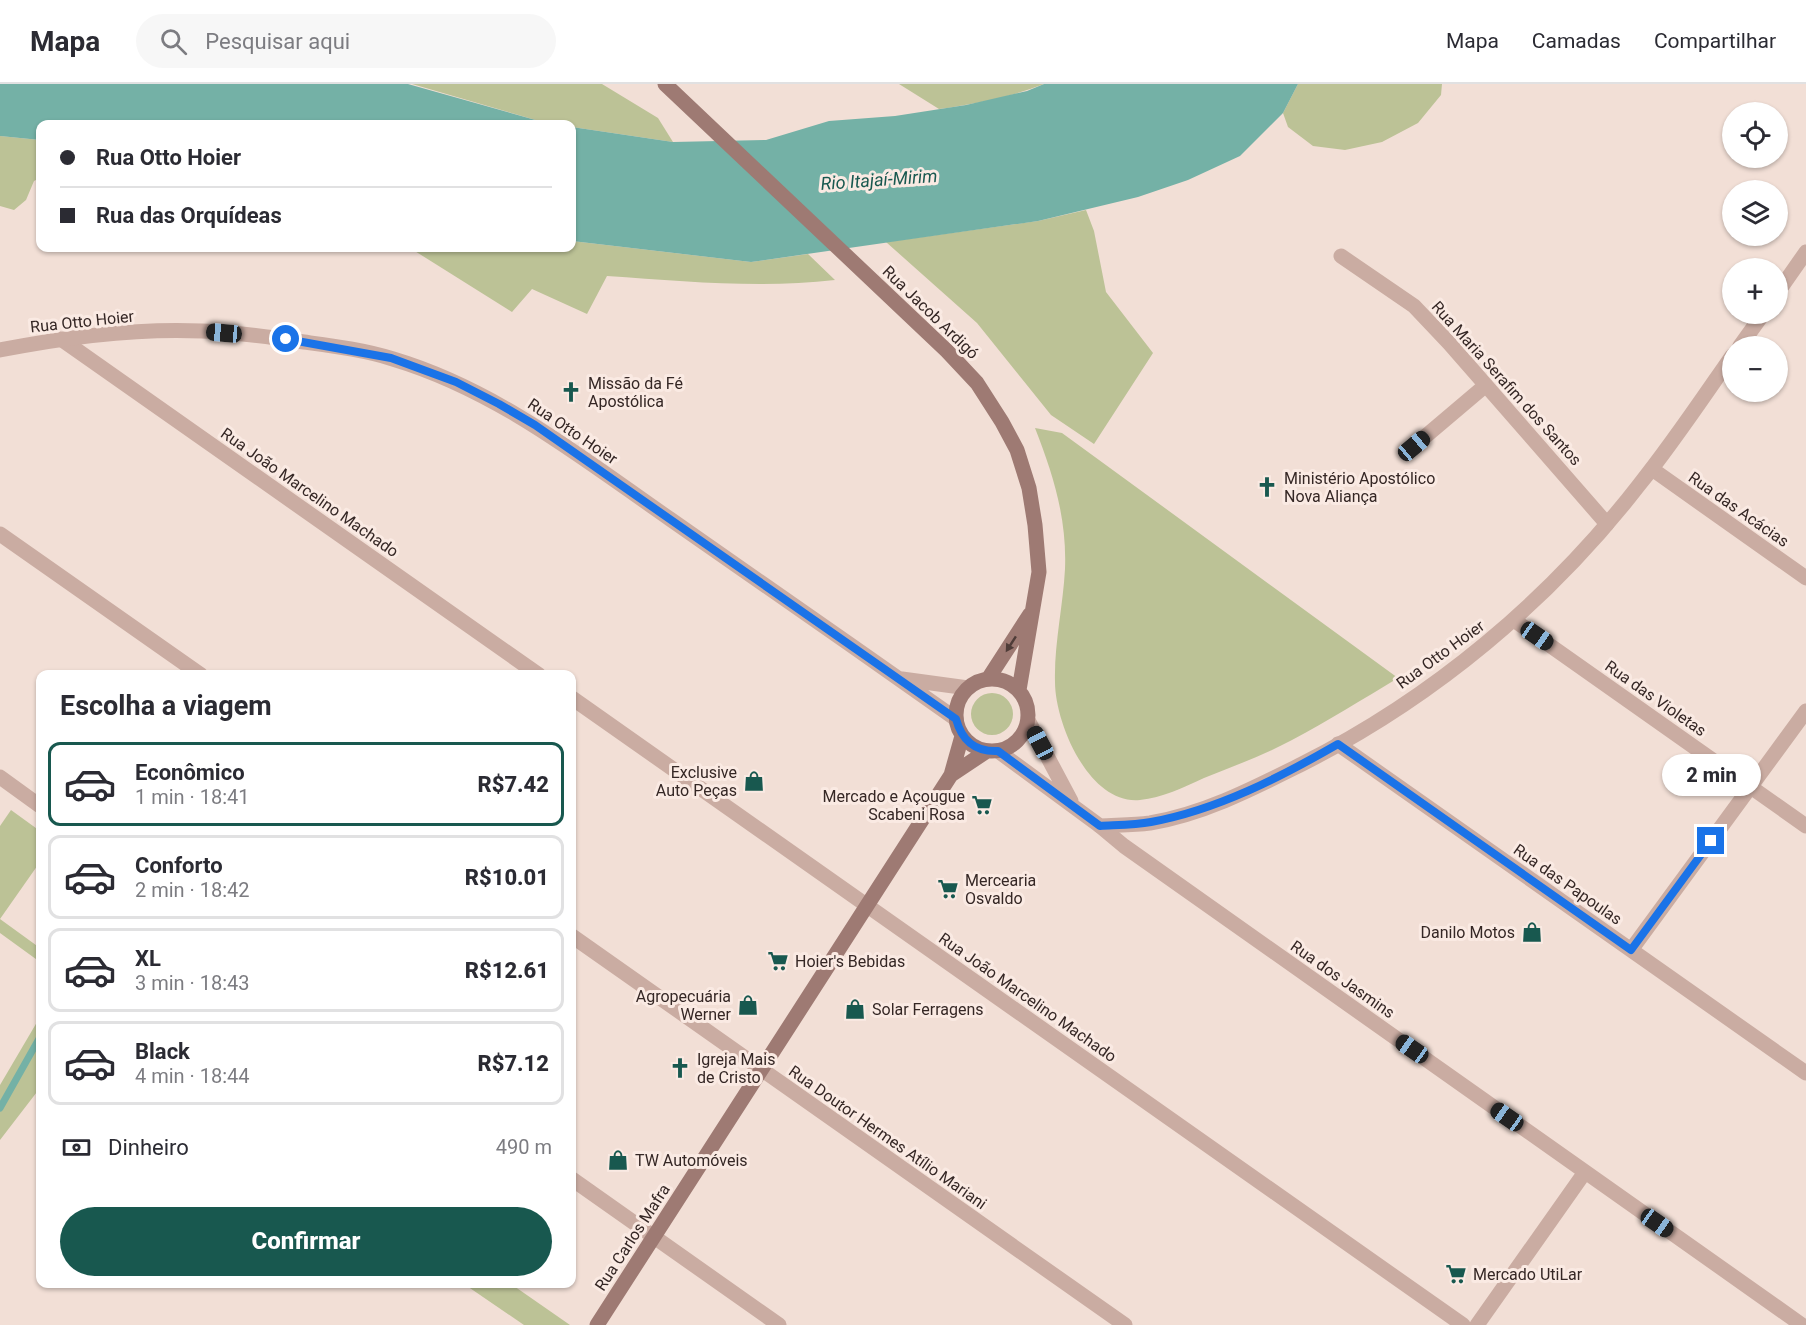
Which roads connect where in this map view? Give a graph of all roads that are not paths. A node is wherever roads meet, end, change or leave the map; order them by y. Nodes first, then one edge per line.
1 (655, 84) edge
2 (665, 84) edge
3 (685, 103) junction
4 (1806, 252) edge
5 (1341, 256) dead end
6 (1788, 278) edge
7 (61, 339) junction
8 (0, 350) edge
9 (1722, 370) edge
10 (1486, 385) junction
11 (1414, 446) dead end
12 (1652, 469) junction
13 (1607, 524) junction
14 (0, 534) edge
15 (1806, 579) edge
16 (1034, 609) junction
17 (1514, 620) junction
18 (194, 670) edge
19 (532, 670) edge
20 (899, 679) junction
21 (988, 679) junction
22 (968, 688) junction
23 (1019, 690) junction
24 (576, 701) edge
25 (1806, 711) edge
26 (956, 719) junction
27 (1029, 722) junction
28 (962, 736) junction
29 (1338, 744) junction
30 (993, 751) junction
31 (951, 775) junction
32 (0, 777) edge
33 (1750, 787) junction
34 (36, 803) edge
35 (1074, 806) junction
36 (1100, 826) junction
37 (1806, 826) edge
38 (867, 906) junction
39 (576, 939) edge
40 (1631, 950) junction
41 (761, 1070) junction
42 (1806, 1073) edge
43 (1585, 1172) junction
44 (576, 1182) edge
45 (653, 1237) junction
46 (597, 1325) edge
47 (779, 1325) edge
48 (1125, 1325) edge
49 (1463, 1325) edge
50 (1477, 1325) edge
51 (1802, 1325) edge

1 - 3 main road, Rua Jacob Ardigó
2 - 3 main road, Rua Jacob Ardigó
3 - 16 main road, Rua Jacob Ardigó
4 - 6 street
5 - 10 street, Rua Maria Serafim dos Santos
7 - 8 street, Rua Otto Hoier
7 - 19 street, Rua João Marcelino Machado
7 - 20 street, Rua Otto Hoier
9 - 12 street, Rua Otto Hoier
10 - 11 street
10 - 13 street, Rua Maria Serafim dos Santos
12 - 13 street, Rua Otto Hoier
12 - 15 street, Rua das Acácias
13 - 17 street, Rua Otto Hoier
14 - 18 street
16 -> 21 main road, Rua Jacob Ardigó
16 - 23 main road, Rua Jacob Ardigó
17 - 29 street, Rua Otto Hoier
17 - 33 street, Rua das Violetas
20 - 22 street, Rua Otto Hoier
20 - 26 street, Rua Otto Hoier
21 - 22 main road
21 - 23 main road
22 - 26 main road
23 - 27 main road
24 - 38 street, Rua João Marcelino Machado
25 - 33 street
26 - 28 main road
27 - 30 main road
27 - 35 street
28 - 30 main road
28 - 31 main road, Rua Carlos Mafra
29 - 36 street, Rua Otto Hoier
29 - 40 street, Rua das Papoulas
30 - 31 main road, Rua Carlos Mafra
30 - 35 street
31 - 38 main road, Rua Carlos Mafra
32 - 34 street
33 - 37 street, Rua das Violetas
33 - 40 street
35 - 36 street
36 - 43 street, Rua dos Jasmins
38 - 41 main road, Rua Carlos Mafra
38 - 49 street, Rua João Marcelino Machado
39 - 41 street, Rua Doutor Hermes Atílio Mariani
40 - 42 street, Rua das Papoulas
41 - 45 main road, Rua Carlos Mafra
41 - 48 street, Rua Doutor Hermes Atílio Mariani
43 - 50 street
43 - 51 street, Rua dos Jasmins
44 - 45 street
45 - 46 main road, Rua Carlos Mafra
45 - 47 street

